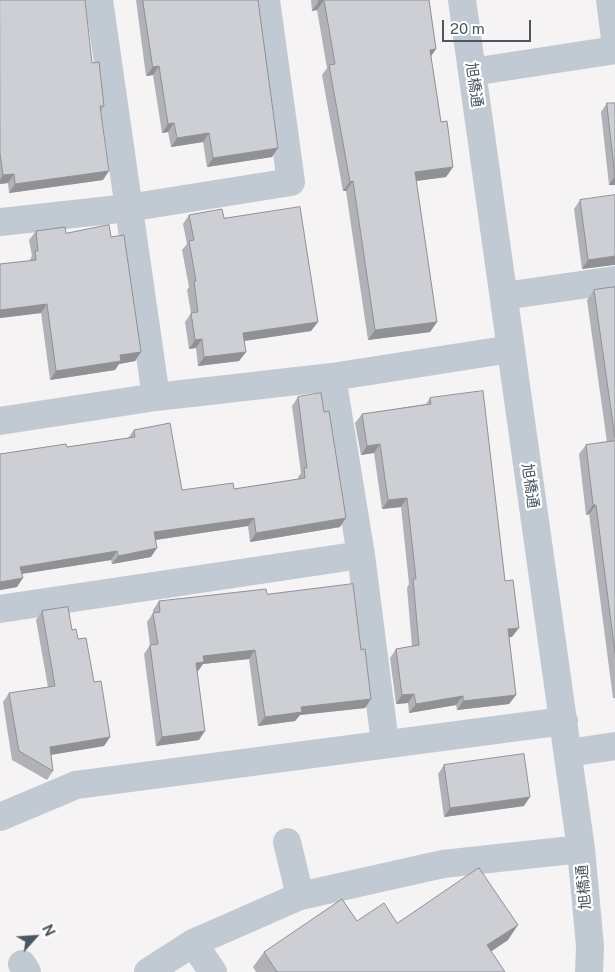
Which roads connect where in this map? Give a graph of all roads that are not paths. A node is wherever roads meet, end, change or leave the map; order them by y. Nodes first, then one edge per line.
1 (99, 0) edge
2 (266, 0) edge
3 (462, 0) edge
4 (610, 0) edge
5 (615, 39) edge
6 (615, 50) edge
7 (472, 72) junction
8 (128, 208) junction
9 (0, 222) edge
10 (615, 280) edge
11 (504, 296) junction
12 (511, 349) junction
13 (332, 377) junction
14 (156, 397) junction
15 (0, 421) edge
16 (361, 555) junction
17 (0, 609) edge
18 (564, 721) junction
19 (385, 743) junction
20 (615, 746) edge
21 (568, 753) junction
22 (0, 817) edge
23 (287, 842) dead end
24 (581, 849) junction
25 (300, 896) junction
26 (193, 943) junction
27 (148, 972) edge
28 (213, 972) edge
29 (589, 972) edge

1 - 8 street
2 - 8 street
3 - 7 street, 旭橋通
4 - 5 street
6 - 7 street
7 - 11 street, 旭橋通
8 - 9 street
8 - 14 street
10 - 11 street
11 - 12 street, 旭橋通
12 - 13 street
12 - 18 street, 旭橋通
13 - 14 street
13 - 16 street
14 - 15 street
16 - 17 street
16 - 19 street
18 - 19 street
18 - 21 street, 旭橋通
19 - 22 street
20 - 21 street
21 - 24 street, 旭橋通
23 - 25 street
24 - 25 street
24 - 29 street, 旭橋通
25 - 26 street
26 - 27 street
26 - 28 street

